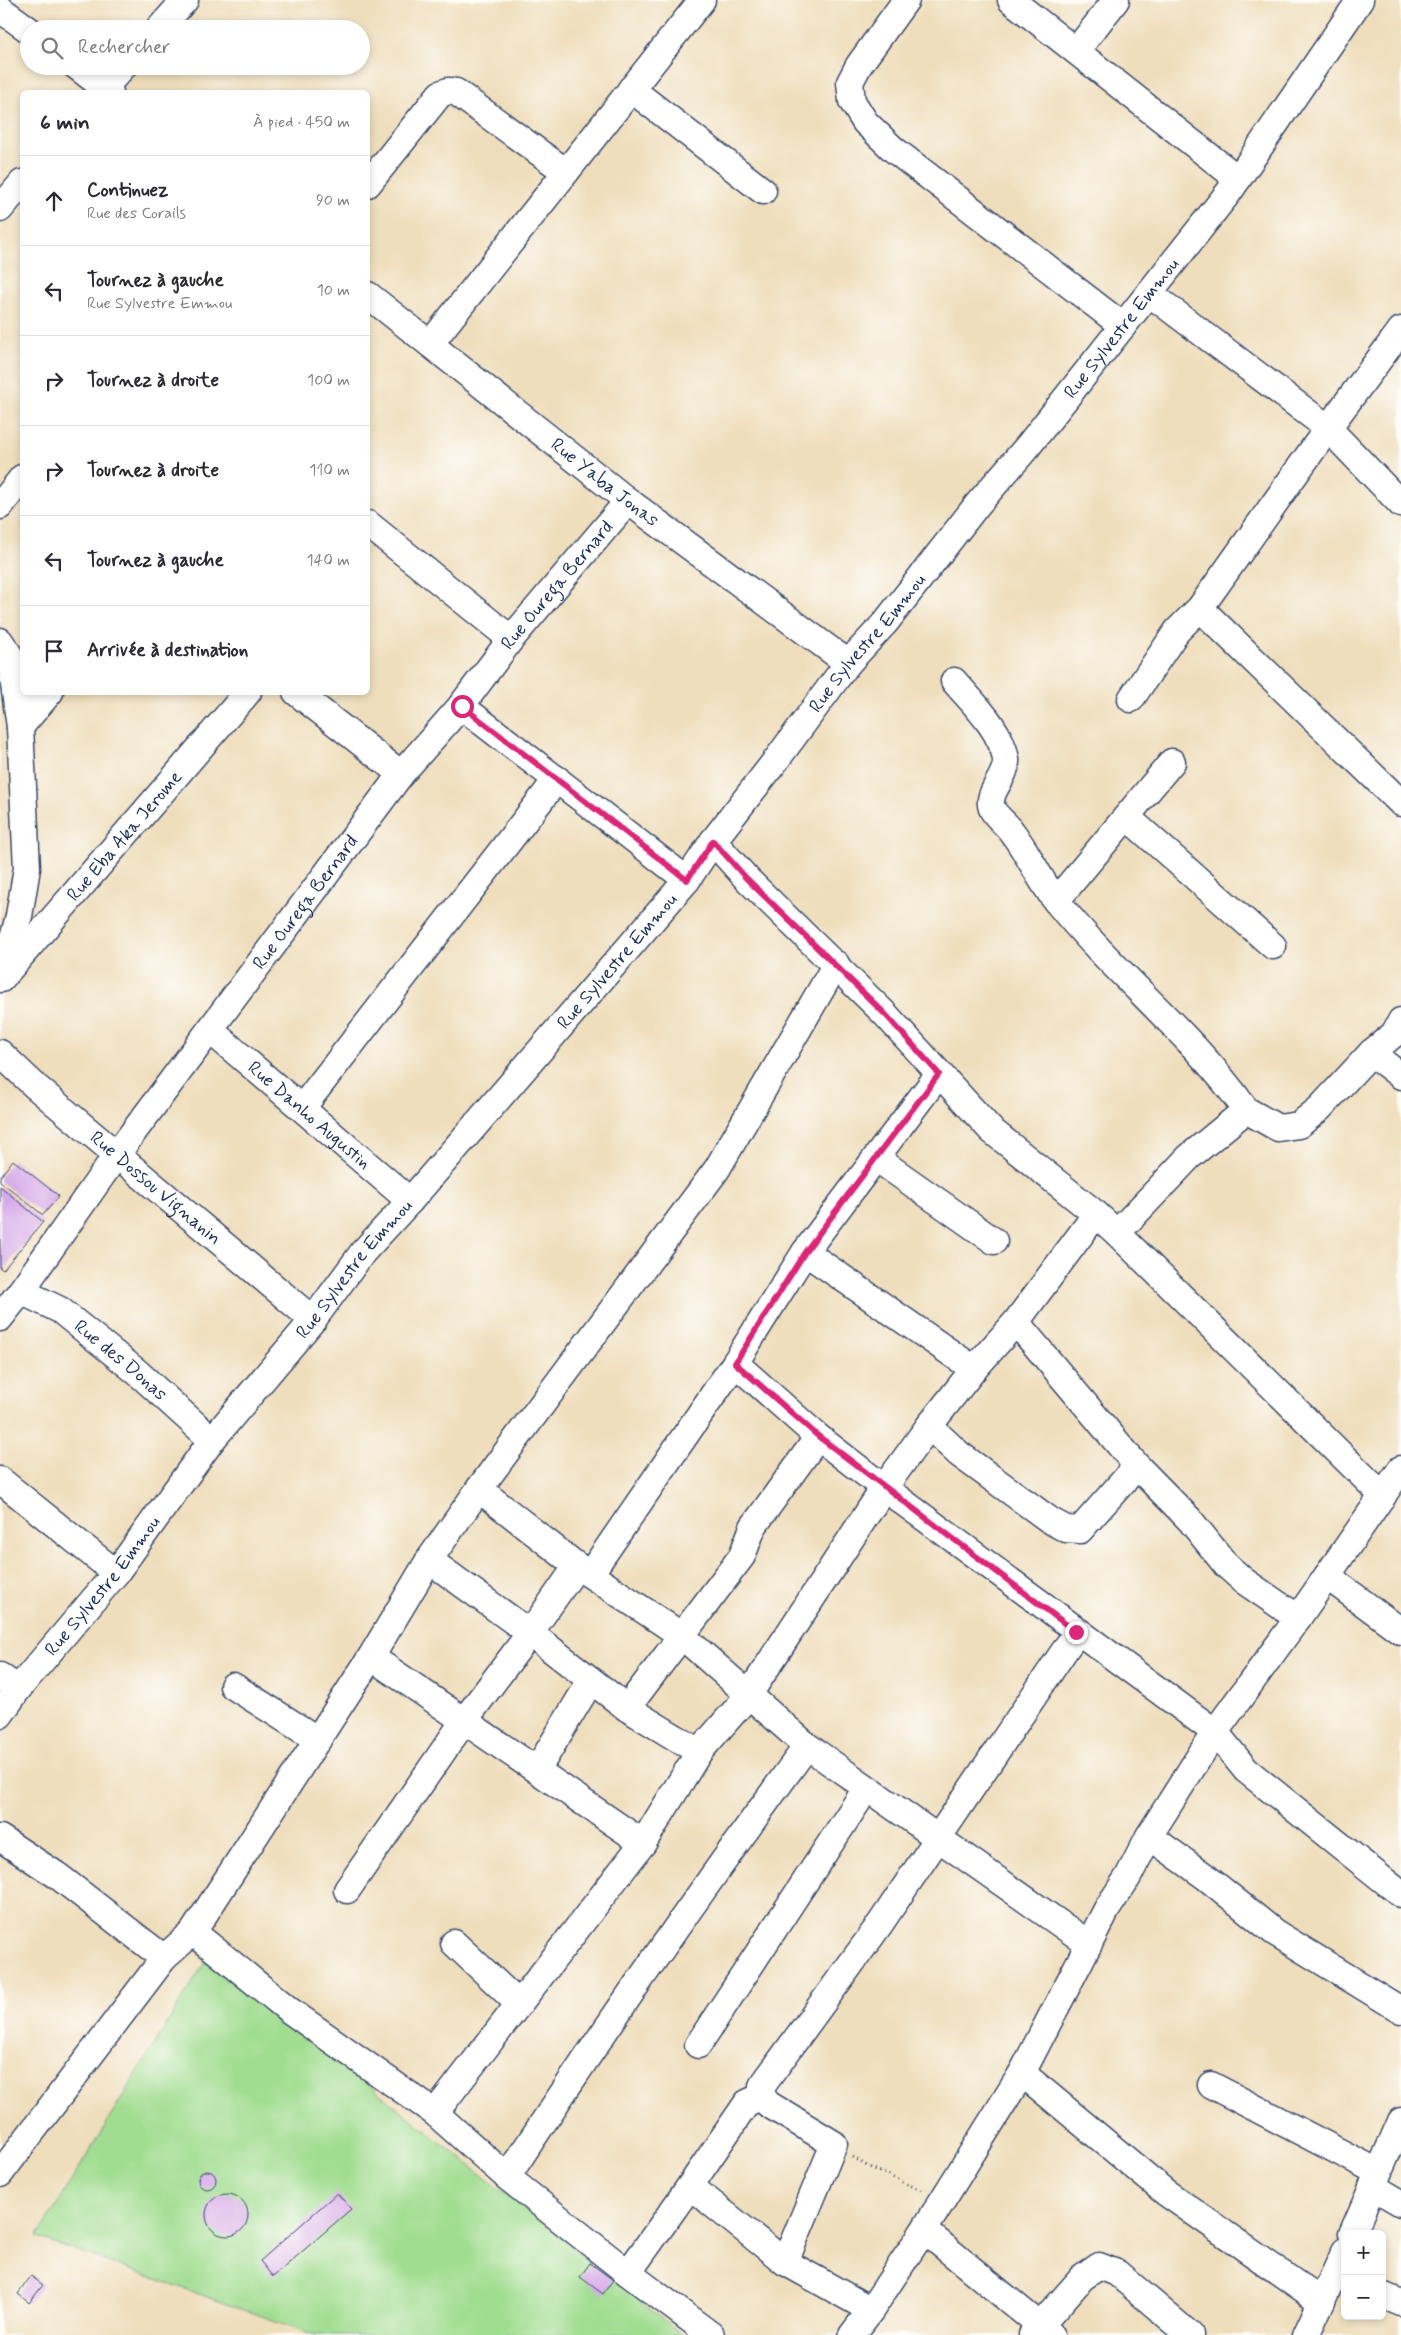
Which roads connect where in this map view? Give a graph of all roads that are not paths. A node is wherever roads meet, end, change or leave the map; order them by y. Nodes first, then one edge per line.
1 (186, 0) edge
2 (702, 0) edge
3 (906, 0) edge
4 (1011, 0) edge
5 (1116, 0) edge
6 (1360, 0) edge
7 (0, 9) edge
8 (167, 20) edge
9 (20, 23) edge
10 (1076, 51) junction
11 (86, 75) edge
12 (117, 75) edge
13 (631, 89) junction
14 (104, 90) edge
15 (106, 90) edge
16 (566, 172) junction
17 (1238, 179) junction
18 (370, 182) edge
19 (20, 185) edge
20 (763, 191) dead end
21 (0, 209) edge
22 (1149, 293) junction
23 (371, 305) edge
24 (1123, 326) junction
25 (1401, 330) edge
26 (430, 344) junction
27 (1328, 428) junction
28 (20, 481) edge
29 (628, 501) junction
30 (1401, 504) edge
31 (0, 506) edge
32 (370, 526) edge
33 (1200, 608) junction
34 (510, 639) junction
35 (0, 641) edge
36 (848, 663) junction
37 (954, 681) dead end
38 (47, 695) edge
39 (245, 695) edge
40 (300, 695) edge
41 (1131, 699) dead end
42 (462, 706) junction
43 (20, 727) junction
44 (1172, 762) dead end
45 (400, 774) junction
46 (557, 779) junction
47 (1401, 803) edge
48 (1127, 817) junction
49 (713, 841) junction
50 (687, 880) junction
51 (1056, 901) junction
52 (1273, 946) dead end
53 (836, 964) junction
54 (1, 981) edge
55 (1401, 1021) edge
56 (210, 1030) junction
57 (0, 1053) edge
58 (1371, 1053) junction
59 (939, 1074) junction
60 (1401, 1076) edge
61 (302, 1108) junction
62 (1246, 1110) junction
63 (117, 1154) junction
64 (876, 1158) junction
65 (410, 1201) junction
66 (1096, 1214) junction
67 (1117, 1233) junction
68 (994, 1241) dead end
69 (805, 1252) junction
70 (21, 1292) junction
71 (0, 1318) edge
72 (313, 1320) junction
73 (1016, 1322) junction
74 (735, 1363) junction
75 (974, 1369) junction
76 (929, 1426) junction
77 (818, 1436) junction
78 (212, 1440) junction
79 (1137, 1466) junction
80 (1401, 1469) edge
81 (0, 1480) edge
82 (479, 1488) junction
83 (884, 1488) junction
84 (1383, 1496) junction
85 (428, 1560) junction
86 (583, 1570) junction
87 (116, 1573) junction
88 (1327, 1576) junction
89 (1298, 1618) junction
90 (1401, 1631) edge
91 (1076, 1632) junction
92 (530, 1633) junction
93 (681, 1635) junction
94 (371, 1657) junction
95 (9, 1682) edge
96 (590, 1682) junction
97 (232, 1686) dead end
98 (748, 1696) junction
99 (627, 1708) junction
100 (0, 1715) edge
101 (464, 1722) junction
102 (1214, 1732) junction
103 (318, 1740) junction
104 (806, 1746) junction
105 (699, 1752) junction
106 (537, 1770) junction
107 (866, 1790) junction
108 (937, 1836) junction
109 (1148, 1836) junction
110 (0, 1838) edge
111 (643, 1843) junction
112 (347, 1890) dead end
113 (1401, 1894) edge
114 (193, 1932) junction
115 (454, 1943) dead end
116 (1089, 1944) junction
117 (164, 1958) junction
118 (519, 2004) junction
119 (1401, 2010) edge
120 (698, 2045) dead end
121 (1022, 2073) junction
122 (1211, 2085) dead end
123 (762, 2096) junction
124 (435, 2113) junction
125 (1401, 2121) edge
126 (0, 2174) edge
127 (507, 2176) junction
128 (1375, 2179) junction
129 (690, 2186) junction
130 (1401, 2202) edge
131 (924, 2230) junction
132 (1354, 2230) edge
133 (785, 2262) junction
134 (1341, 2269) edge
135 (628, 2273) junction
136 (1386, 2297) edge
137 (1322, 2302) junction
138 (1401, 2303) edge
139 (871, 2310) junction
140 (1041, 2331) edge
141 (711, 2335) edge
142 (852, 2335) edge
143 (1190, 2335) edge
144 (1306, 2335) edge

1 - 8 street
2 - 13 street
3 - 24 street
4 - 10 street
5 - 10 street
6 - 17 street, Rue Sylvestre Emmou
7 - 9 street
10 - 17 street
11 - 14 street
12 - 15 street
13 - 16 street
13 - 20 street
16 - 18 street
16 - 26 street
17 - 22 street, Rue Sylvestre Emmou
19 - 21 street
22 - 24 street, Rue Sylvestre Emmou
22 - 27 street
23 - 26 street, Rue Yaba Jonas
24 - 36 street, Rue Sylvestre Emmou
25 - 27 street
26 - 29 street, Rue Yaba Jonas
27 - 30 street
27 - 33 street
28 - 31 street
29 - 34 street, Rue Ourega Bernard
29 - 36 street, Rue Yaba Jonas
32 - 34 street
33 - 41 street
33 - 47 street
34 - 42 street, Rue Ourega Bernard
35 - 43 street
36 - 49 street, Rue Sylvestre Emmou
37 - 51 street
38 - 43 street
39 - 54 street, Rue Eba Aka Jerome
40 - 45 street
42 - 45 street, Rue Ourega Bernard
42 - 46 street
43 - 54 street
44 - 48 street
45 - 56 street, Rue Ourega Bernard
46 - 50 street
46 - 61 street
48 - 51 street
48 - 52 street
49 - 50 street, Rue Sylvestre Emmou
49 - 53 street
50 - 65 street, Rue Sylvestre Emmou
51 - 62 street
53 - 59 street
53 - 82 street
55 - 58 street
56 - 61 street, Rue Danho Augustin
56 - 63 street, Rue Ourega Bernard
57 - 63 street, Rue Dossou Vignanin
58 - 60 street
58 - 62 street
59 - 64 street
59 - 66 street
61 - 65 street, Rue Danho Augustin
62 - 67 street
63 - 70 street, Rue Ourega Bernard
63 - 72 street, Rue Dossou Vignanin
64 - 68 street
64 - 69 street
65 - 72 street, Rue Sylvestre Emmou
66 - 67 street
66 - 73 street
67 - 84 street
69 - 74 street
69 - 75 street
70 - 71 street, Rue Ourega Bernard
70 - 78 street, Rue des Donas
72 - 78 street, Rue Sylvestre Emmou
73 - 75 street
73 - 79 street
74 - 77 street
74 - 86 street
75 - 76 street
76 - 79 street
76 - 83 street
77 - 83 street
77 - 93 street
78 - 87 street, Rue Sylvestre Emmou
79 - 89 street
80 - 84 street
81 - 87 street
82 - 85 street
82 - 86 street
83 - 91 street
83 - 98 street
84 - 88 street
85 - 92 street
85 - 94 street
86 - 92 street
86 - 93 street
87 - 95 street, Rue Sylvestre Emmou
88 - 89 street
88 - 90 street
89 - 102 street
91 - 102 street
91 - 108 street
92 - 96 street
92 - 101 street
93 - 98 street
93 - 99 street
94 - 101 street
94 - 103 street
95 - 100 street, Rue Sylvestre Emmou
96 - 99 street
96 - 106 street
97 - 103 street
98 - 104 street
98 - 105 street
99 - 105 street
101 - 106 street
101 - 112 street
102 - 109 street
102 - 113 street
103 - 114 street
104 - 107 street
104 - 127 street
105 - 111 street
106 - 111 street
107 - 108 street
107 - 120 street
108 - 116 street
108 - 123 street
109 - 116 street
109 - 119 street
110 - 117 street
111 - 118 street
114 - 117 street
114 - 124 street
115 - 118 street
116 - 121 street
117 - 126 street
118 - 124 street
121 - 131 street
121 - 137 street
122 - 128 street
123 - 129 street
123 - 133 street
124 - 127 street
125 - 128 street
127 - 135 street
128 - 130 street
128 - 132 street
129 - 133 street
129 - 135 street
131 - 139 street
131 - 140 street
133 - 139 street
134 - 137 street
135 - 141 street
136 - 138 street
137 - 144 street
139 - 142 street
140 - 143 street

